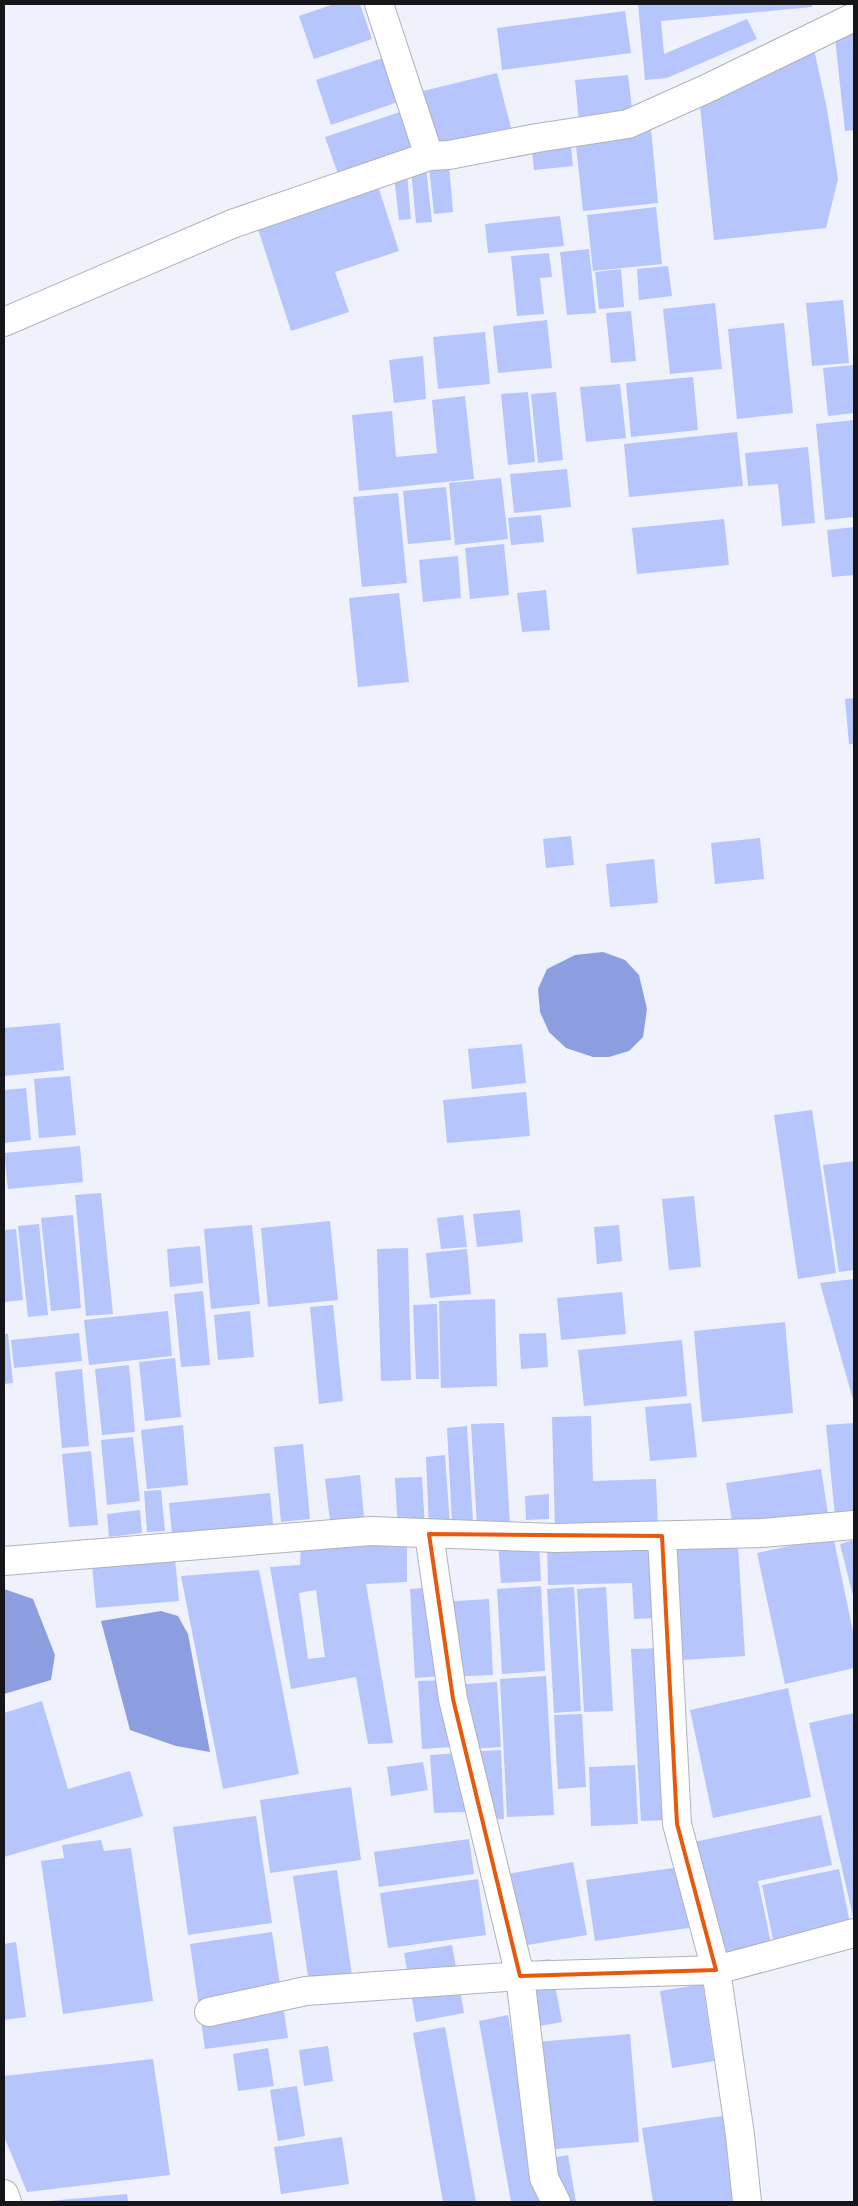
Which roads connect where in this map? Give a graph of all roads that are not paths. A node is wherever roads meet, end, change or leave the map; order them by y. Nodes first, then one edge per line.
1 (378, 4) edge
2 (854, 17) edge
3 (429, 156) junction
4 (4, 322) edge
5 (854, 1525) edge
6 (429, 1534) junction
7 (662, 1536) junction
8 (4, 1561) edge
9 (854, 1933) edge
10 (716, 1970) junction
11 (520, 1976) junction
12 (209, 2012) dead end
13 (4, 2194) edge
14 (7, 2202) edge
15 (556, 2202) edge
16 (747, 2202) edge

1 - 3 street
2 - 3 street
3 - 4 street
5 - 7 street
6 - 7 street
6 - 8 street
6 - 11 street
7 - 10 street
9 - 10 street
10 - 11 street
10 - 16 street
11 - 12 street
11 - 15 street
13 - 14 street

